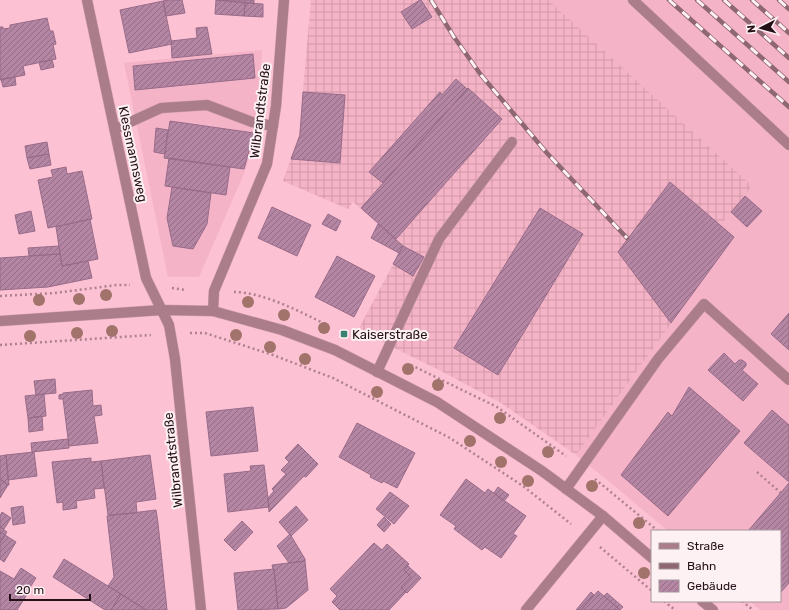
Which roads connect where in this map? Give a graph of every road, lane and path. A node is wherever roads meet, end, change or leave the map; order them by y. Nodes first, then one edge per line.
1 (87, 0) edge
2 (284, 0) edge
3 (633, 0) edge
4 (273, 126) junction
5 (115, 129) junction
6 (512, 142) dead end
7 (789, 145) edge
8 (131, 285) dead end
9 (166, 287) dead end
10 (186, 290) dead end
11 (0, 296) edge
12 (162, 310) junction
13 (213, 311) junction
14 (0, 321) edge
15 (200, 333) dead end
16 (151, 335) dead end
17 (0, 346) edge
18 (377, 372) junction
19 (789, 380) edge
20 (757, 472) dead end
21 (566, 489) junction
22 (781, 493) dead end
23 (603, 516) junction
24 (572, 524) dead end
25 (596, 543) dead end
26 (651, 557) edge
27 (651, 590) edge
28 (665, 602) edge
29 (703, 602) edge
30 (743, 602) edge
31 (201, 610) edge
32 (526, 610) edge
33 (675, 610) edge
34 (712, 610) edge
35 (753, 610) edge

1 - 5 street, Klessmannsweg
2 - 4 street, Wilbrandtstraße
3 - 7 street
4 - 5 street
4 - 13 street, Wilbrandtstraße
5 - 12 street, Klessmannsweg
6 - 18 street
8 - 11 path
9 - 10 path
12 - 13 street
12 - 14 street
12 - 31 street, Wilbrandtstraße
13 - 18 street
15 - 24 path
16 - 17 path
18 - 21 street
19 - 21 street
20 - 22 path
21 - 23 street
23 - 26 street
23 - 32 street
25 - 27 path
28 - 33 path
29 - 34 street
30 - 35 path

